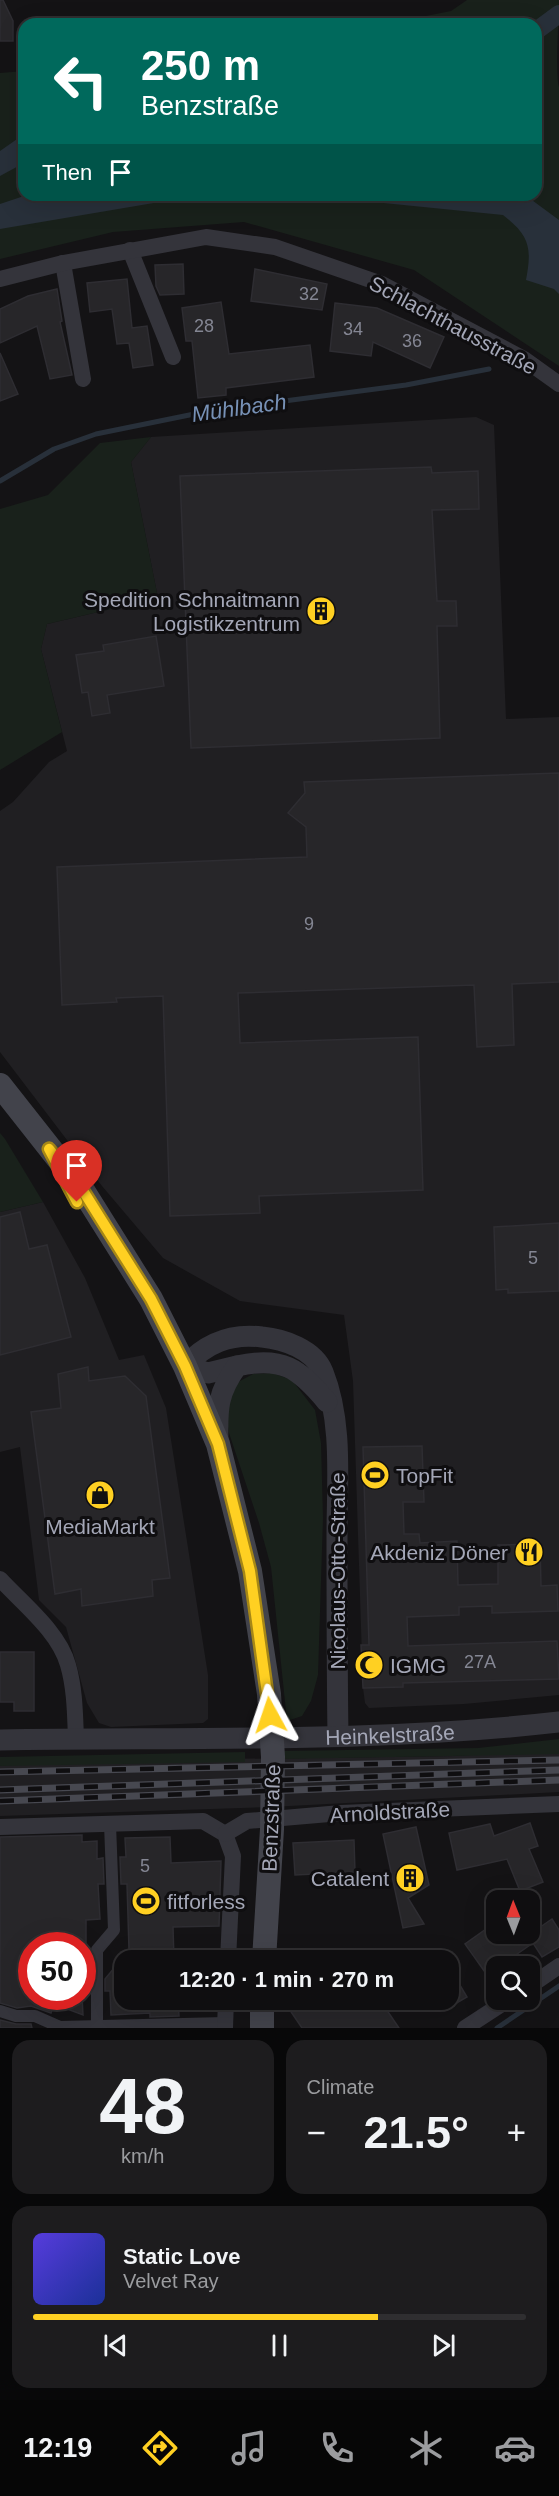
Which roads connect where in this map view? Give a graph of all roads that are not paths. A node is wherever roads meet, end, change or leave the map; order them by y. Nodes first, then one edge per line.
1 (130, 250) junction
2 (63, 263) junction
3 (0, 279) edge
4 (173, 357) dead end
5 (83, 379) dead end
6 (559, 384) edge
7 (0, 1085) edge
8 (49, 1149) junction
9 (185, 1366) junction
10 (237, 1366) junction
11 (331, 1407) junction
12 (218, 1444) junction
13 (231, 1500) junction
14 (0, 1579) edge
15 (559, 1722) edge
16 (338, 1736) junction
17 (76, 1739) junction
18 (0, 1740) edge
19 (559, 1804) edge
20 (110, 1824) junction
21 (0, 1827) edge
22 (225, 1834) junction
23 (228, 1950) edge
24 (264, 1950) edge
25 (559, 1966) edge
26 (540, 1979) edge
27 (226, 2010) edge
28 (262, 2010) edge
29 (493, 2010) edge
30 (0, 2011) edge
31 (225, 2026) edge
32 (97, 2027) edge
33 (262, 2028) edge
34 (465, 2028) edge

1 - 2 street, Schlachthausstraße
1 - 4 street
1 - 6 street, Schlachthausstraße
2 - 3 street, Schlachthausstraße
2 - 5 street
7 - 8 main road, Benzstraße
8 - 9 main road, Benzstraße
8 - 13 main road, Benzstraße
9 - 10 street, Nicolaus-Otto-Straße
9 - 11 street, Nicolaus-Otto-Straße
9 - 12 main road, Benzstraße
10 - 11 street, Nicolaus-Otto-Straße
10 - 12 street
11 - 16 street, Nicolaus-Otto-Straße
12 - 13 main road, Benzstraße
13 - 24 main road, Benzstraße
14 - 17 street
15 - 16 street, Heinkelstraße
16 - 17 street, Heinkelstraße
17 - 18 street, Heinkelstraße
19 - 22 street, Arnoldstraße
20 - 21 street
20 - 22 street
20 - 32 street
22 - 23 street
25 - 26 street
27 - 31 street
28 - 33 main road
29 - 34 street
30 - 32 street
31 - 32 street

